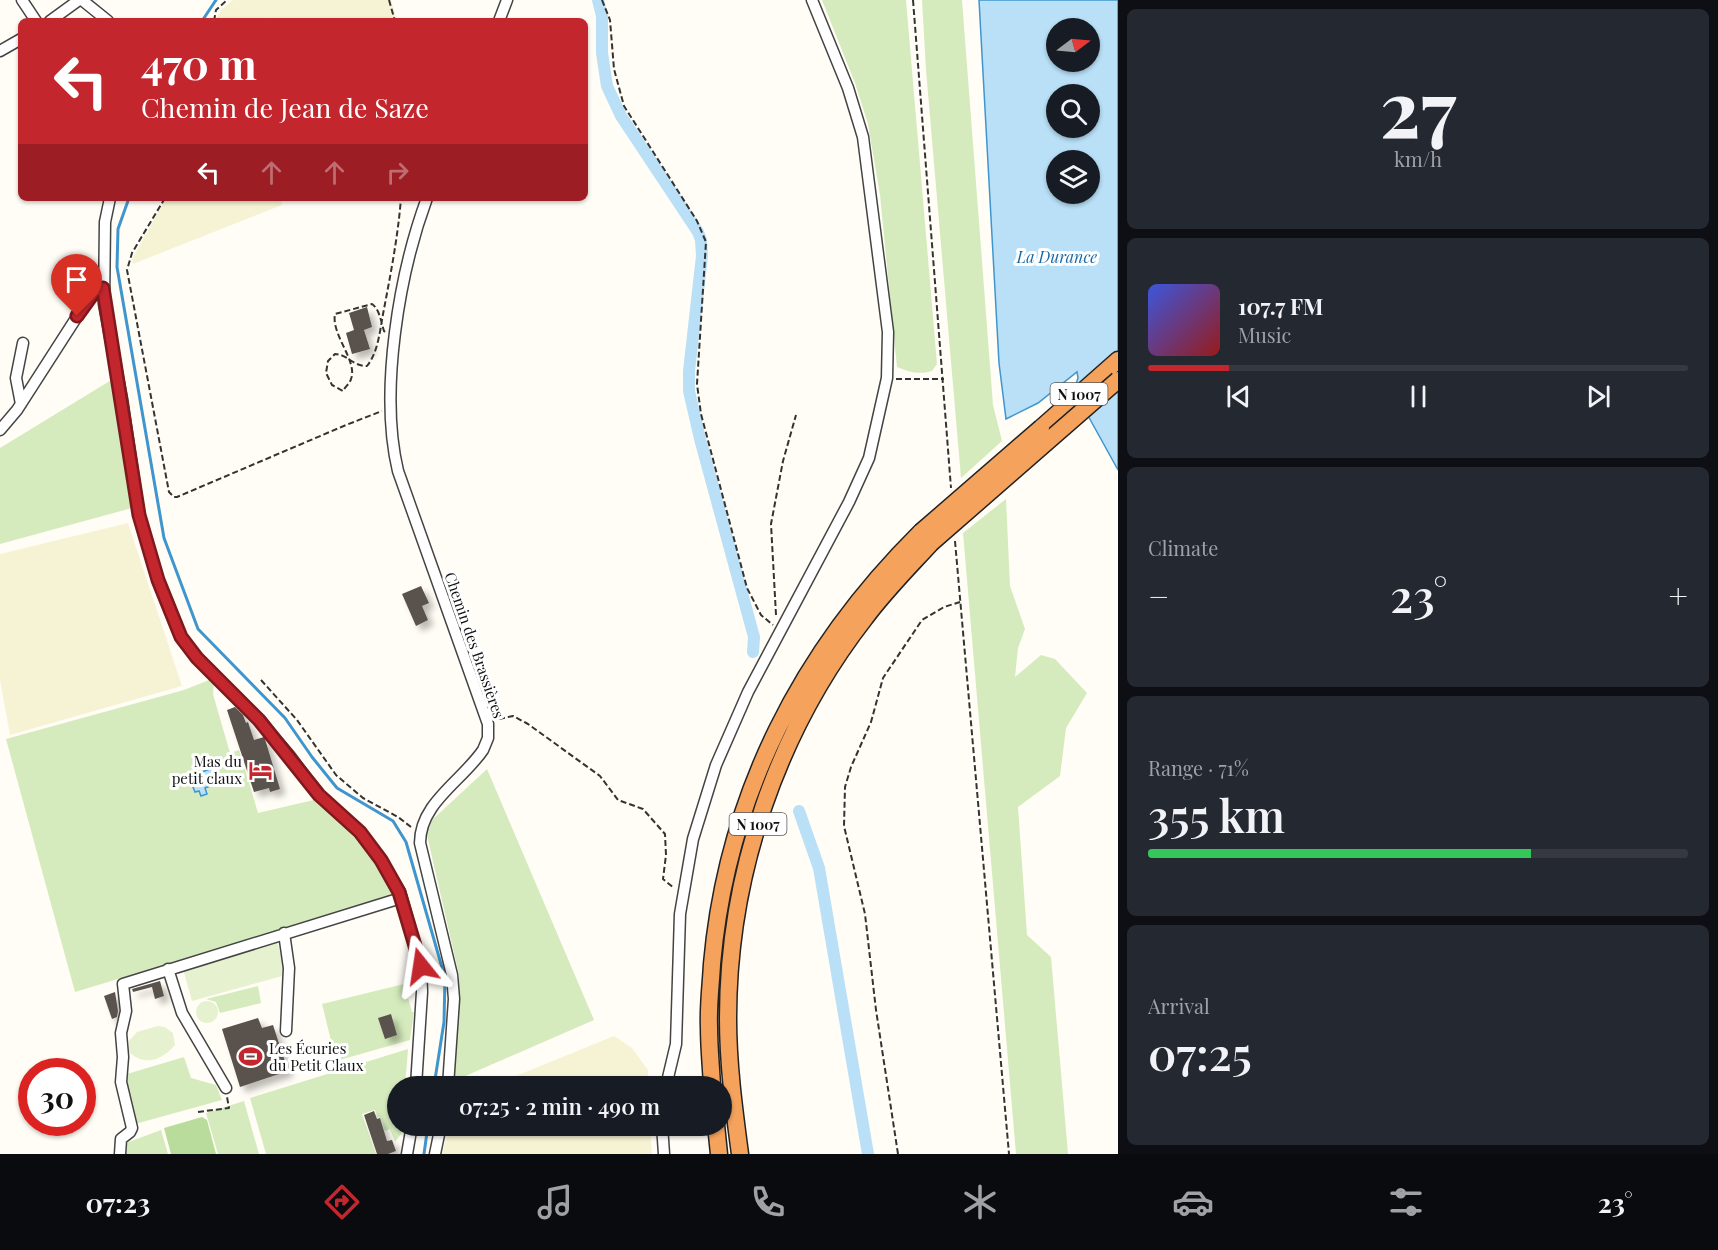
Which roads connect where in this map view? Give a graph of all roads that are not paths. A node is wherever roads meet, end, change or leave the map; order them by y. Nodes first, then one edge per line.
1 (22, 0) edge
2 (80, 0) edge
3 (507, 0) edge
4 (812, 0) edge
5 (34, 18) edge
6 (54, 18) edge
7 (104, 18) edge
8 (500, 18) edge
9 (18, 41) edge
10 (0, 51) edge
11 (109, 201) edge
12 (426, 201) edge
13 (103, 288) junction
14 (23, 343) dead end
15 (1118, 360) edge
16 (1118, 380) edge
17 (21, 404) junction
18 (0, 430) edge
19 (926, 537) junction
20 (401, 898) junction
21 (284, 933) junction
22 (168, 969) junction
23 (286, 1031) dead end
24 (417, 1076) edge
25 (449, 1076) edge
26 (668, 1076) edge
27 (712, 1076) edge
28 (226, 1088) road end
29 (409, 1136) edge
30 (439, 1136) edge
31 (663, 1136) edge
32 (717, 1136) edge
33 (120, 1154) edge
34 (407, 1154) edge
35 (435, 1154) edge
36 (664, 1154) edge
37 (719, 1154) edge
38 (740, 1154) edge

1 - 5 street
2 - 6 street
2 - 7 street
3 - 8 street
4 - 26 street
9 - 10 street
11 - 13 street
12 - 25 street, Chemin des Brassières
13 - 17 street
13 - 20 street
14 - 17 street
15 - 19 highway, N 1007, bridge
16 - 19 highway, N 1007, bridge
17 - 18 street
19 - 27 highway, N 1007
19 - 38 highway, N 1007
20 - 21 street
20 - 24 street
21 - 22 street
21 - 23 street
22 - 28 street
22 - 33 street
29 - 34 street
30 - 35 street
31 - 36 street
32 - 37 highway

